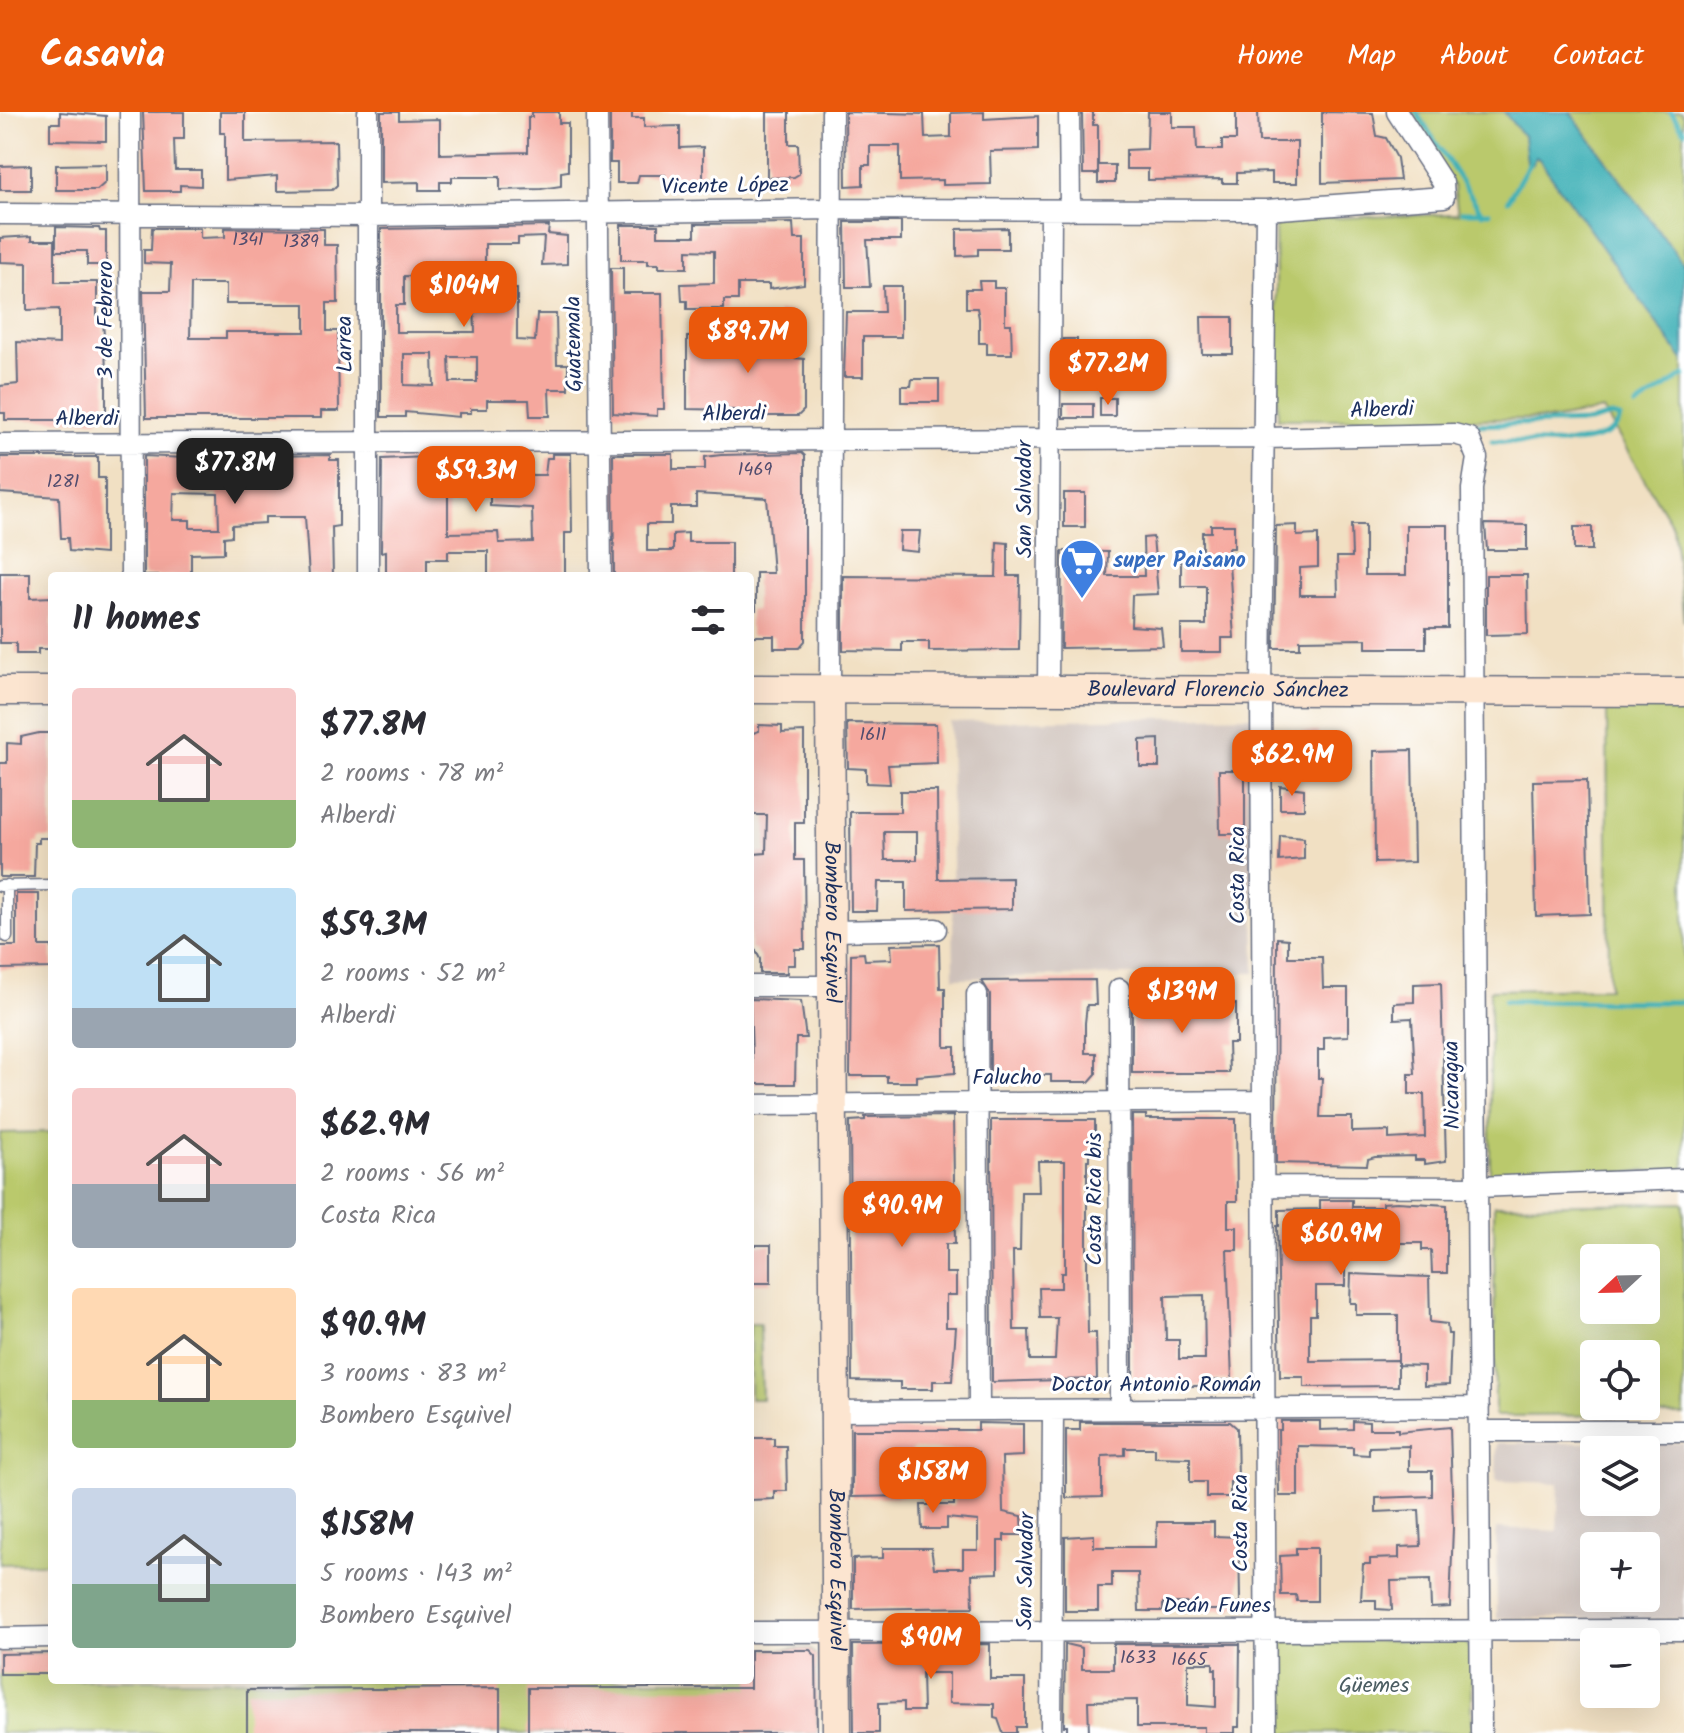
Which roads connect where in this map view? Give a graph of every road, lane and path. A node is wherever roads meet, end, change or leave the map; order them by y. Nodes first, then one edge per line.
1 (130, 112) edge
2 (368, 112) edge
3 (597, 112) edge
4 (832, 112) edge
5 (1069, 112) edge
6 (1397, 112) edge
7 (832, 209) junction
8 (1061, 210) junction
9 (1266, 210) junction
10 (597, 212) junction
11 (0, 214) edge
12 (130, 216) junction
13 (369, 216) junction
14 (831, 438) junction
15 (1265, 438) junction
16 (1469, 438) joint
17 (1050, 440) junction
18 (600, 441) junction
19 (371, 442) junction
20 (130, 443) junction
21 (0, 444) edge
22 (131, 572) edge
23 (368, 572) edge
24 (601, 572) edge
25 (754, 689) edge
26 (830, 690) junction
27 (0, 691) edge
28 (48, 691) edge
29 (1048, 691) junction
30 (1261, 691) junction
31 (1472, 691) junction
32 (1684, 692) edge
33 (48, 885) edge
34 (3, 886) edge
35 (936, 929) dead end
36 (832, 931) junction
37 (7, 937) dead end
38 (754, 986) edge
39 (832, 986) junction
40 (1119, 989) dead end
41 (977, 994) dead end
42 (1119, 1101) junction
43 (1263, 1101) junction
44 (833, 1102) junction
45 (978, 1102) junction
46 (754, 1105) edge
47 (1684, 1179) edge
48 (1263, 1186) junction
49 (1478, 1187) junction
50 (1479, 1407) junction
51 (1120, 1409) junction
52 (1265, 1409) junction
53 (979, 1410) junction
54 (1053, 1410) junction
55 (835, 1411) junction
56 (1479, 1431) junction
57 (1684, 1431) edge
58 (1481, 1629) junction
59 (1051, 1630) junction
60 (1266, 1630) junction
61 (1684, 1630) edge
62 (754, 1632) edge
63 (836, 1632) junction
64 (48, 1637) edge
65 (0, 1638) edge
66 (837, 1733) edge
67 (1051, 1733) edge
68 (1266, 1733) edge
69 (1481, 1733) edge

1 - 12 street, 3 de Febrero
2 - 13 street, Larrea
3 - 10 street, Guatemala
4 - 7 street, Bombero Esquivel
5 - 8 street, San Salvador
6 - 9 street, Vicente López
7 - 8 street, Vicente López
7 - 10 street, Vicente López
7 - 14 street, Bombero Esquivel
8 - 9 street, Vicente López
8 - 17 street, San Salvador
9 - 15 street, Costa Rica
10 - 13 street, Vicente López
10 - 18 street, Guatemala
11 - 12 street, Vicente López
12 - 13 street, Vicente López
12 - 20 street, 3 de Febrero
13 - 19 street, Larrea
14 - 17 street, Alberdi
14 - 18 street, Alberdi
14 - 26 street, Bombero Esquivel
15 - 16 street, Alberdi
15 - 17 street, Alberdi
15 - 30 street, Costa Rica
16 - 31 street, Nicaragua
17 - 29 street, San Salvador
18 - 19 street, Alberdi
18 - 24 street, Guatemala
19 - 20 street, Alberdi
19 - 23 street, Larrea
20 - 21 street, Alberdi
20 - 22 street, 3 de Febrero
25 - 26 street, Boulevard Florencio Sánchez
26 - 29 street, Boulevard Florencio Sánchez
26 - 36 street, Bombero Esquivel
27 - 28 street
29 - 30 street, Boulevard Florencio Sánchez
30 - 31 street, Boulevard Florencio Sánchez
30 - 43 street, Costa Rica
31 - 32 street, Boulevard Florencio Sánchez
31 - 49 street, Nicaragua
33 - 34 lane
34 - 37 lane
35 - 36 street
36 - 39 street, Bombero Esquivel
38 - 39 street
39 - 44 street, Bombero Esquivel
40 - 42 street, Costa Rica bis
41 - 45 street
42 - 43 street, Falucho
42 - 45 street, Falucho
42 - 51 street, Costa Rica bis
43 - 48 street, Costa Rica
44 - 45 street, Falucho
44 - 46 street, Falucho
44 - 55 street, Bombero Esquivel
45 - 53 street
47 - 49 street
48 - 49 street
48 - 52 street, Costa Rica
49 - 50 street, Nicaragua
50 - 52 street, Doctor Antonio Román
50 - 56 street, Nicaragua
51 - 52 street, Doctor Antonio Román
51 - 54 street, Doctor Antonio Román
52 - 60 street, Costa Rica
53 - 54 street, Doctor Antonio Román
53 - 55 street, Doctor Antonio Román
54 - 59 street, San Salvador
55 - 63 street, Bombero Esquivel
56 - 57 street
56 - 58 street, Nicaragua
58 - 60 street, Deán Funes
58 - 61 street, Deán Funes
58 - 69 street, Nicaragua
59 - 60 street, Deán Funes
59 - 63 street, Deán Funes
59 - 67 street, San Salvador
60 - 68 street, Costa Rica
62 - 63 street, Deán Funes
63 - 66 street, Bombero Esquivel
64 - 65 street

